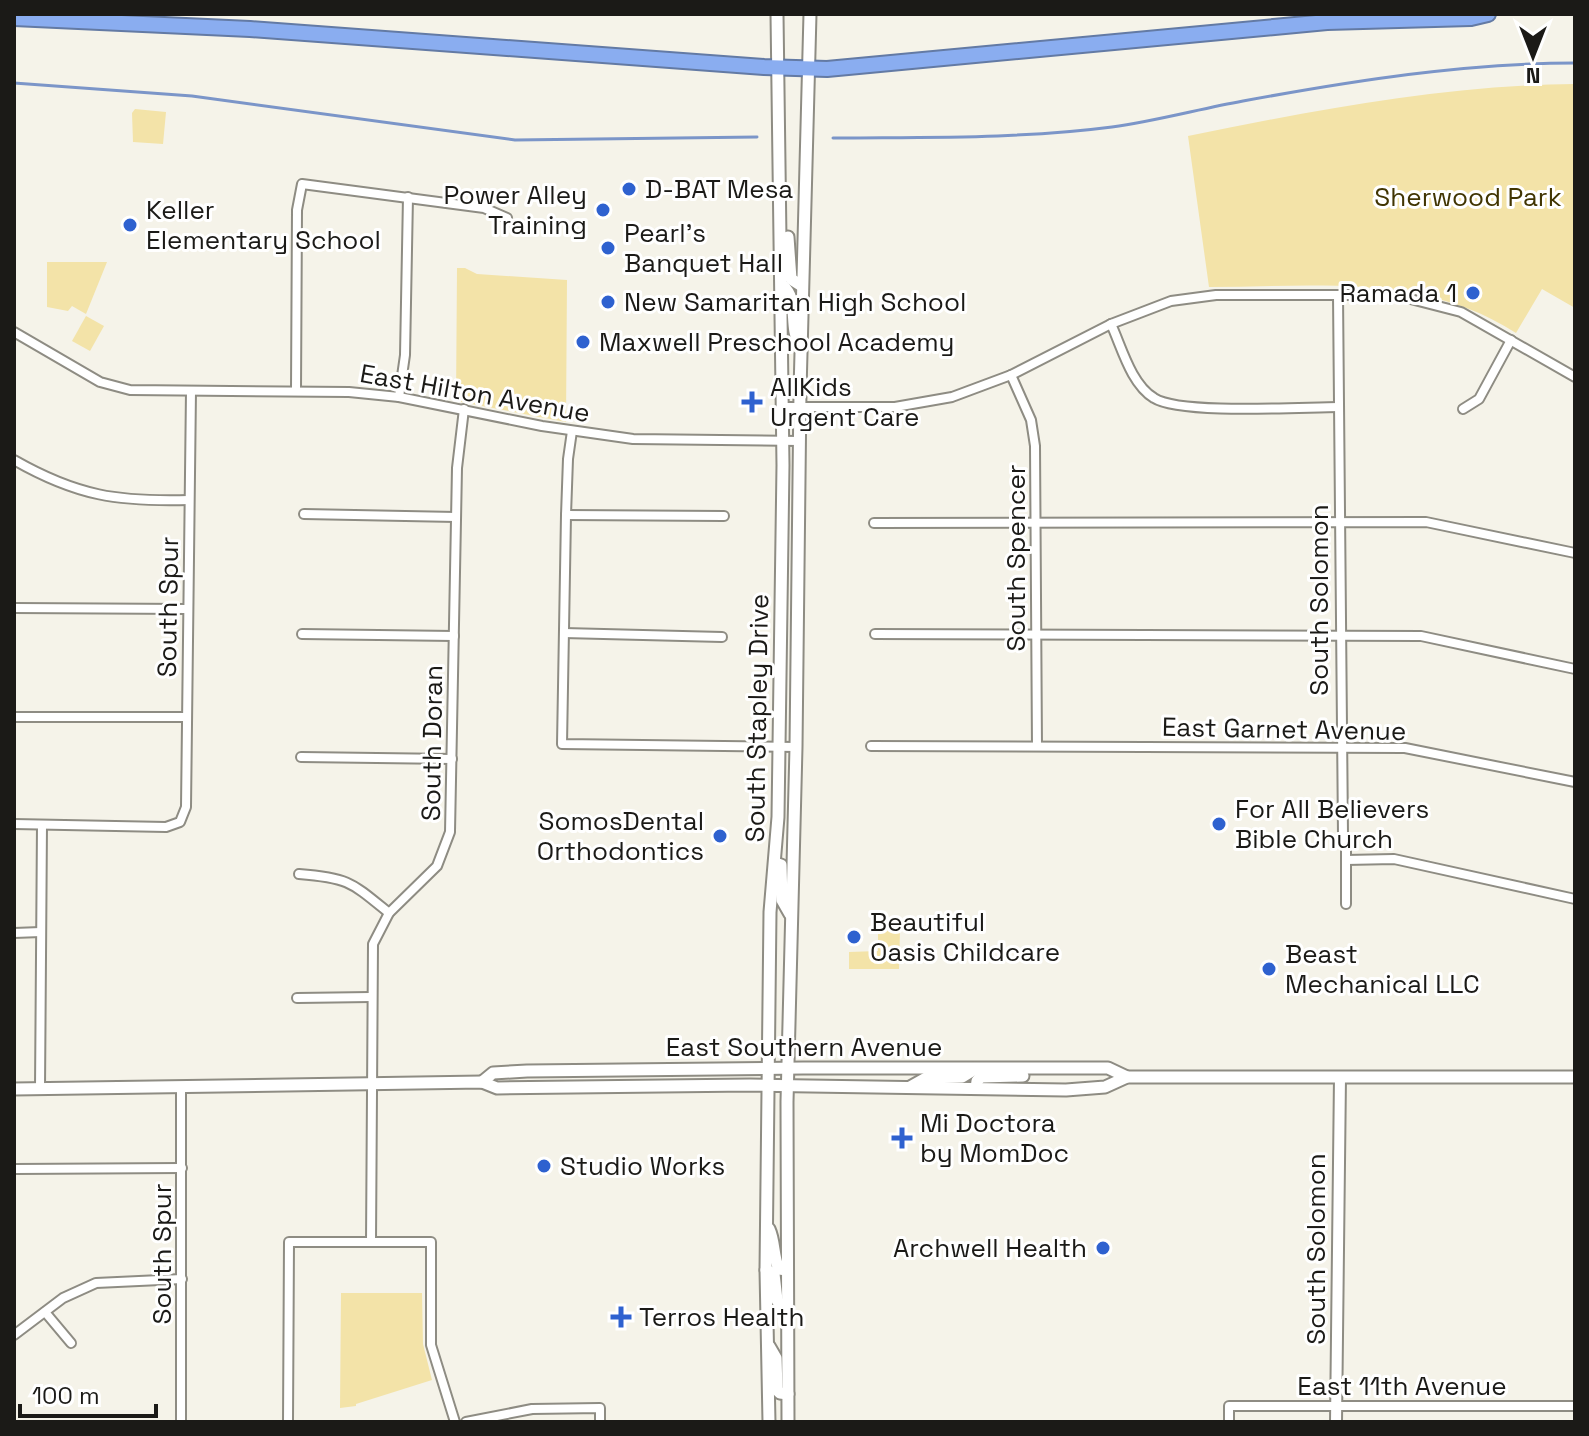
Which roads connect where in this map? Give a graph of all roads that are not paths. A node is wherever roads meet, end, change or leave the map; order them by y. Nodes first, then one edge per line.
1 (777, 14) edge
2 (810, 14) edge
3 (1488, 14) edge
4 (14, 18) edge
5 (777, 67) junction
6 (810, 69) junction
7 (408, 197) junction
8 (507, 218) dead end
9 (782, 231) junction
10 (782, 286) junction
11 (802, 286) junction
12 (1338, 295) junction
13 (1111, 324) junction
14 (14, 332) edge
15 (1511, 340) junction
16 (801, 347) junction
17 (1011, 375) junction
18 (1575, 377) edge
19 (191, 391) junction
20 (296, 391) junction
21 (399, 397) junction
22 (783, 407) junction
23 (1339, 407) junction
24 (799, 408) junction
25 (464, 409) junction
26 (1463, 409) dead end
27 (572, 431) junction
28 (782, 441) junction
29 (799, 441) junction
30 (14, 460) edge
31 (189, 500) junction
32 (304, 514) dead end
33 (566, 515) junction
34 (724, 516) dead end
35 (456, 517) junction
36 (874, 523) dead end
37 (1036, 523) junction
38 (1340, 523) junction
39 (1575, 553) edge
40 (14, 608) edge
41 (188, 609) junction
42 (564, 633) junction
43 (302, 634) dead end
44 (875, 634) dead end
45 (1341, 634) junction
46 (1037, 635) junction
47 (454, 636) junction
48 (722, 637) dead end
49 (1575, 669) edge
50 (14, 717) edge
51 (187, 717) junction
52 (780, 746) junction
53 (871, 746) dead end
54 (1037, 746) junction
55 (796, 747) junction
56 (1342, 747) junction
57 (301, 757) dead end
58 (452, 759) junction
59 (1575, 782) edge
60 (14, 824) edge
61 (42, 825) junction
62 (1346, 860) junction
63 (775, 863) junction
64 (299, 874) dead end
65 (1575, 899) edge
66 (1346, 904) dead end
67 (389, 913) junction
68 (790, 914) junction
69 (41, 932) junction
70 (14, 933) edge
71 (371, 997) junction
72 (297, 998) dead end
73 (769, 1068) junction
74 (788, 1068) junction
75 (976, 1068) junction
76 (1058, 1068) junction
77 (581, 1070) junction
78 (1127, 1077) junction
79 (1340, 1077) junction
80 (1575, 1077) edge
81 (482, 1082) junction
82 (373, 1084) junction
83 (768, 1086) junction
84 (181, 1087) junction
85 (787, 1087) junction
86 (523, 1088) junction
87 (909, 1088) junction
88 (976, 1088) junction
89 (14, 1089) edge
90 (40, 1089) junction
91 (182, 1168) junction
92 (14, 1169) edge
93 (767, 1225) junction
94 (371, 1242) junction
95 (766, 1270) junction
96 (787, 1270) junction
97 (182, 1279) junction
98 (45, 1312) junction
99 (786, 1315) junction
100 (14, 1335) edge
101 (767, 1342) junction
102 (71, 1343) dead end
103 (788, 1394) junction
104 (1336, 1406) junction
105 (1575, 1406) edge
106 (181, 1422) edge
107 (288, 1422) edge
108 (455, 1422) edge
109 (466, 1422) edge
110 (600, 1422) edge
111 (769, 1422) edge
112 (788, 1422) edge
113 (1229, 1422) edge
114 (1336, 1422) edge

1 - 5 main road, South Stapley Drive
2 - 6 main road, South Stapley Drive
3 - 6 highway
4 - 5 highway
5 - 6 highway
5 - 9 main road, South Stapley Drive
6 - 11 main road, South Stapley Drive
7 - 8 street
7 - 20 street
7 - 21 street
9 - 10 main road, South Stapley Drive
9 - 11 main road
10 - 16 main road
10 - 22 main road, South Stapley Drive
11 - 16 main road, South Stapley Drive
12 - 13 street
12 - 15 street
12 - 23 street, South Solomon
13 - 17 street
13 - 23 street
14 - 19 street, East Hilton Avenue
15 - 18 street
15 - 26 street
16 - 24 main road, South Stapley Drive
17 - 24 street
17 - 37 street, South Spencer
19 - 20 street, East Hilton Avenue
19 - 31 street, South Spur
20 - 21 street, East Hilton Avenue
21 - 25 street, East Hilton Avenue
22 - 24 street
22 - 28 main road, South Stapley Drive
23 - 38 street, South Solomon
24 - 29 main road, South Stapley Drive
25 - 27 street, East Hilton Avenue
25 - 35 street, South Doran
27 - 28 street, East Hilton Avenue
27 - 33 street
28 - 29 street, East Hilton Avenue
28 - 52 main road, South Stapley Drive
29 - 55 main road, South Stapley Drive
30 - 31 street
31 - 41 street, South Spur
32 - 35 street
33 - 34 street
33 - 42 street
35 - 47 street, South Doran
36 - 37 street
37 - 38 street
37 - 46 street, South Spencer
38 - 39 street
38 - 45 street, South Solomon
40 - 41 street
41 - 51 street, South Spur
42 - 48 street
42 - 52 street
43 - 47 street
44 - 46 street
45 - 46 street
45 - 49 street
45 - 56 street, South Solomon
46 - 54 street, South Spencer
47 - 58 street, South Doran
50 - 51 street
51 - 61 street, South Spur
52 - 55 street
52 - 63 main road, South Stapley Drive
53 - 54 street, East Garnet Avenue
54 - 56 street, East Garnet Avenue
55 - 68 main road, South Stapley Drive
56 - 59 street, East Garnet Avenue
56 - 62 street, South Solomon
57 - 58 street
58 - 67 street, South Doran
60 - 61 street
61 - 69 street
62 - 65 street
62 - 66 street, South Solomon
63 - 68 main road
63 - 73 main road, South Stapley Drive
64 - 67 street
67 - 71 street, South Doran
68 - 74 main road, South Stapley Drive
69 - 70 street
69 - 90 street
71 - 72 street
71 - 82 street, South Doran
73 - 74 main road, East Southern Avenue
73 - 77 main road, East Southern Avenue
73 - 83 main road, South Stapley Drive
74 - 75 main road, East Southern Avenue
74 - 85 main road, South Stapley Drive
75 - 76 main road, East Southern Avenue
75 - 87 main road
76 - 78 main road, East Southern Avenue
76 - 88 main road
77 - 81 main road, East Southern Avenue
77 - 86 main road
78 - 79 main road, East Southern Avenue
78 - 88 main road, East Southern Avenue
79 - 80 main road, East Southern Avenue
79 - 104 street, South Solomon
81 - 82 main road, East Southern Avenue
81 - 86 main road, East Southern Avenue
82 - 84 main road, East Southern Avenue
82 - 94 street, South Doran
83 - 85 main road, East Southern Avenue
83 - 86 main road, East Southern Avenue
83 - 93 main road, South Stapley Drive
84 - 90 main road, East Southern Avenue
84 - 91 street, South Spur
85 - 87 main road, East Southern Avenue
85 - 96 main road, South Stapley Drive
87 - 88 main road, East Southern Avenue
89 - 90 main road, East Southern Avenue
91 - 92 street
91 - 97 street, South Spur
93 - 95 main road, South Stapley Drive
93 - 96 main road
94 - 107 street
94 - 108 street
95 - 99 main road
95 - 101 main road, South Stapley Drive
96 - 99 main road, South Stapley Drive
97 - 98 street
97 - 106 street, South Spur
98 - 100 street
98 - 102 street
99 - 103 main road, South Stapley Drive
101 - 103 main road
101 - 111 main road, South Stapley Drive
103 - 112 main road, South Stapley Drive
104 - 105 street, East 11th Avenue
104 - 113 street, East 11th Avenue
104 - 114 street, South Solomon
109 - 110 street

